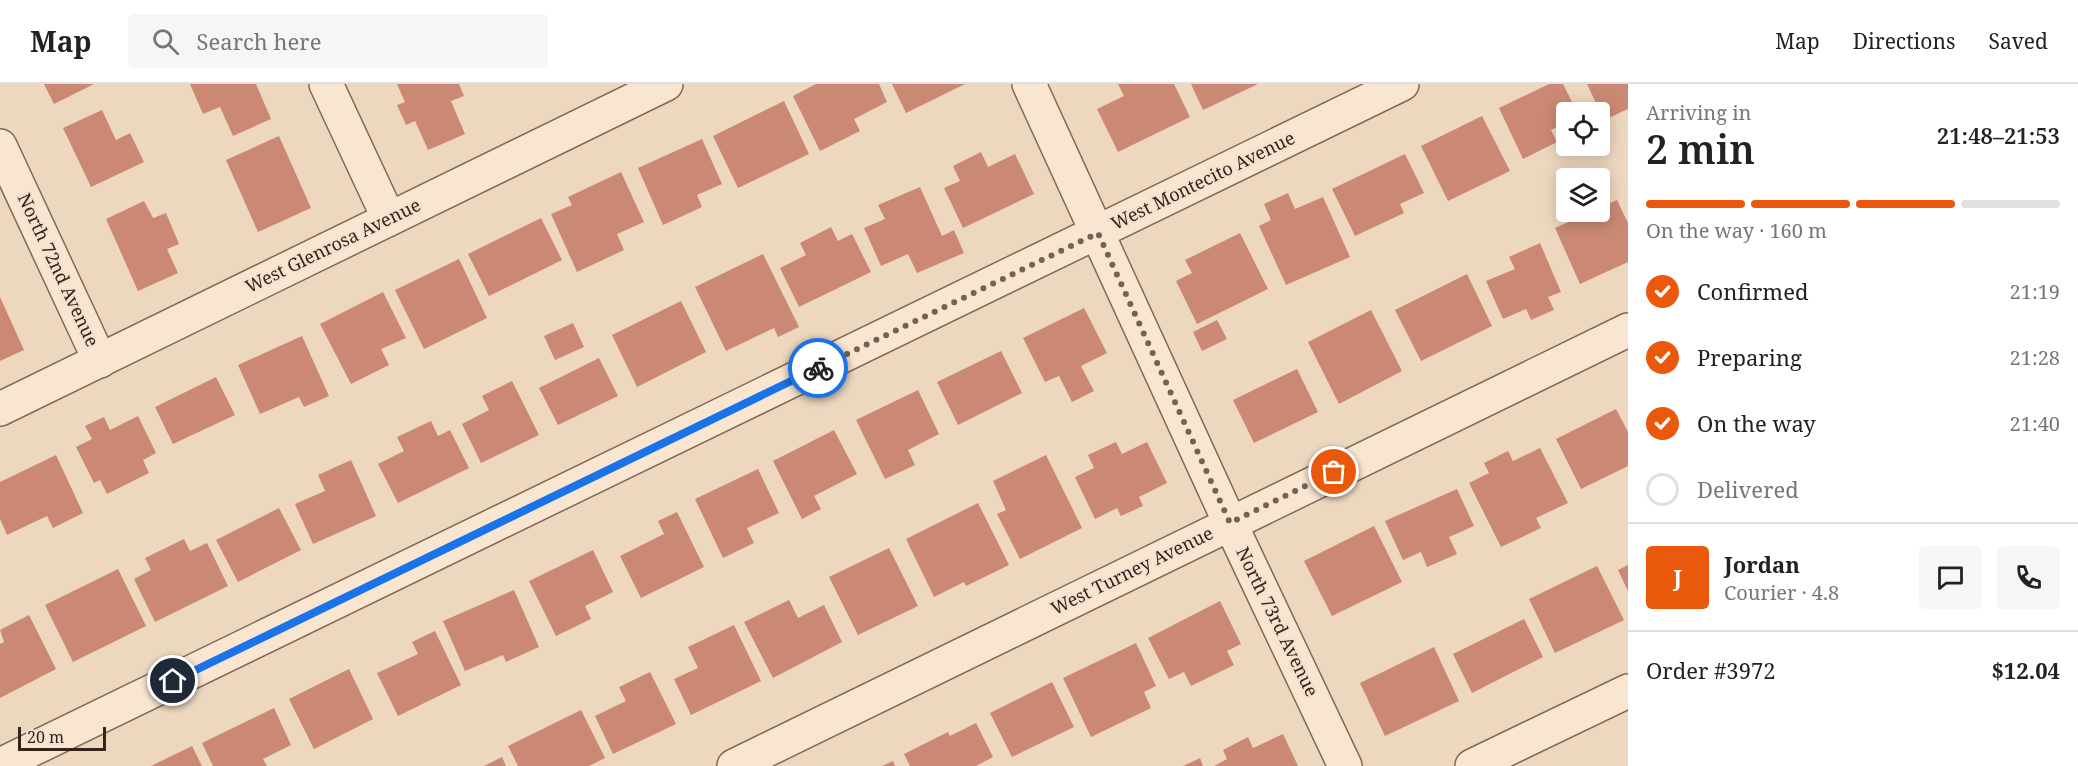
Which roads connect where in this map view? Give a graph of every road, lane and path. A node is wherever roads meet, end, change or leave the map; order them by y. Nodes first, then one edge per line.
1 (326, 84) edge
2 (666, 84) edge
3 (1029, 84) edge
4 (1402, 84) edge
5 (0, 146) edge
6 (389, 219) junction
7 (1098, 233) junction
8 (1628, 330) edge
9 (100, 362) junction
10 (0, 409) edge
11 (1230, 523) junction
12 (1628, 691) edge
13 (0, 765) edge
14 (734, 766) edge
15 (1346, 766) edge
16 (1472, 766) edge

1 - 6 street
2 - 6 street, West Glenrosa Avenue
3 - 7 street, North 73rd Avenue
4 - 7 street, West Montecito Avenue
5 - 9 street, North 72nd Avenue
6 - 9 street, West Glenrosa Avenue
7 - 11 street, North 73rd Avenue
7 - 13 street, West Montecito Avenue
8 - 11 street, West Turney Avenue
9 - 10 street, West Glenrosa Avenue
11 - 14 street, West Turney Avenue
11 - 15 street, North 73rd Avenue
12 - 16 street

